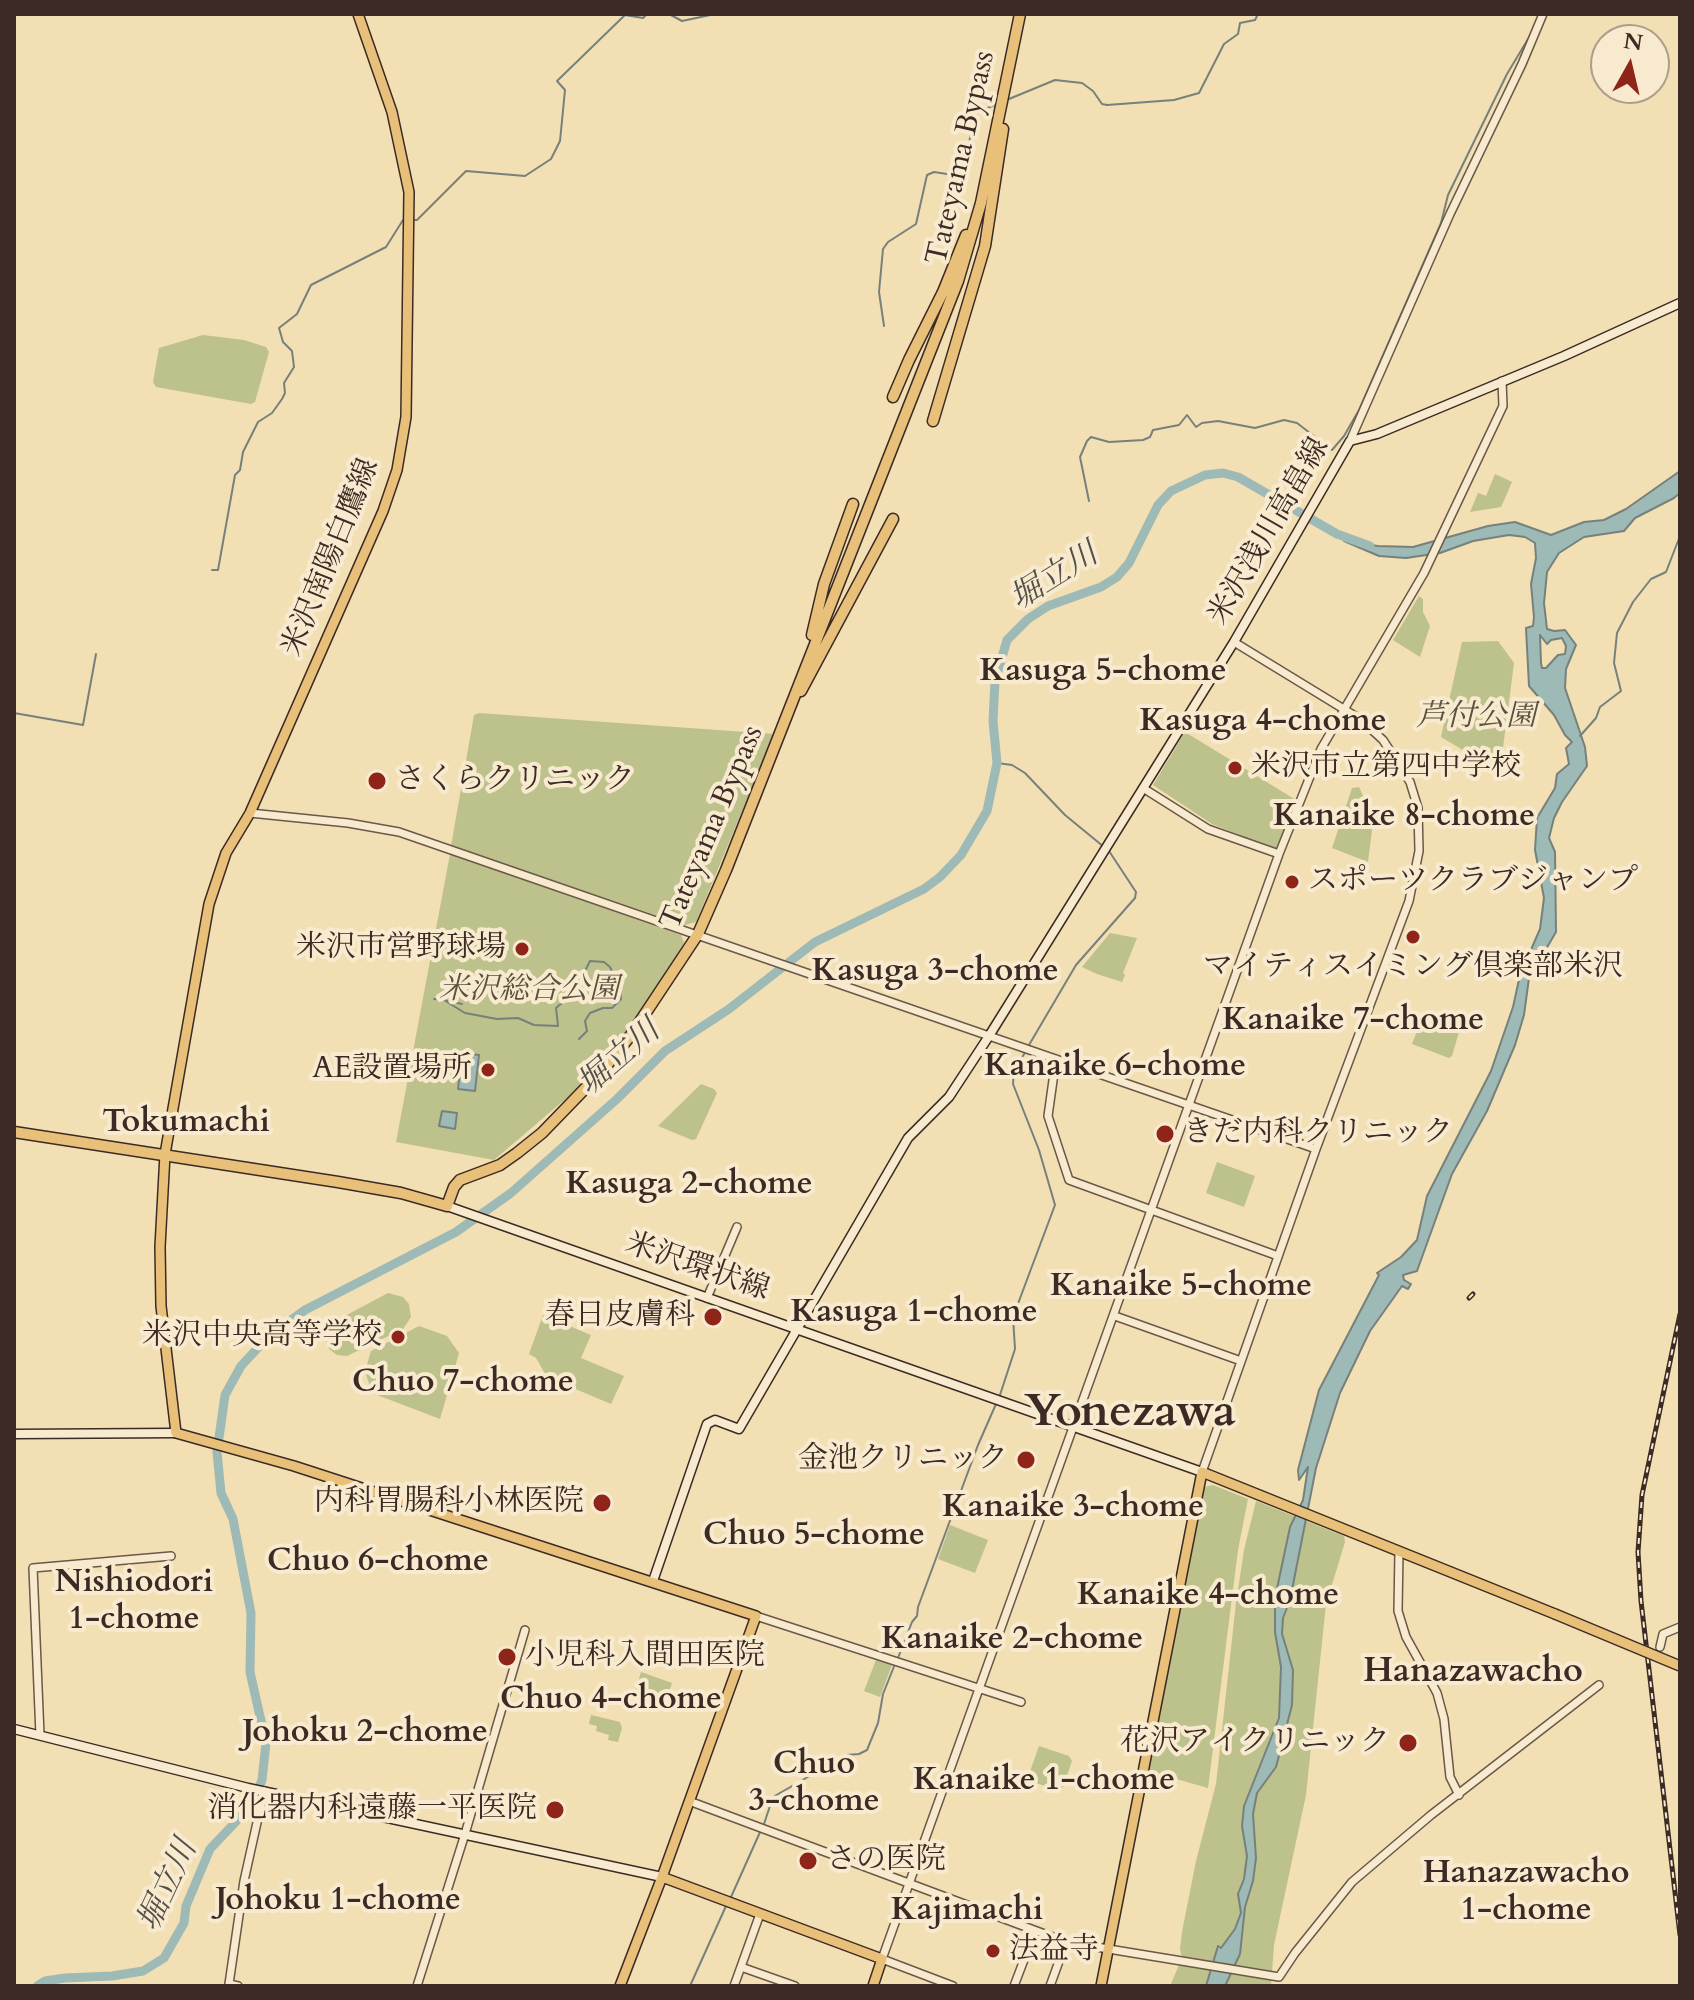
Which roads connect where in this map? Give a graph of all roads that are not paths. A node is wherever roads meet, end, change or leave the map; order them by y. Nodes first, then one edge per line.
1 (358, 14) edge
2 (1020, 14) edge
3 (1543, 14) edge
4 (1011, 56) junction
5 (998, 125) junction
6 (1680, 303) edge
7 (1502, 381) junction
8 (893, 397) dead end
9 (933, 421) dead end
10 (1350, 441) junction
11 (853, 504) dead end
12 (893, 519) dead end
13 (1234, 642) junction
14 (790, 705) junction
15 (1343, 709) junction
16 (1143, 788) junction
17 (250, 813) junction
18 (1279, 854) junction
19 (698, 934) junction
20 (989, 1036) junction
21 (1056, 1059) junction
22 (1188, 1104) junction
23 (14, 1132) edge
24 (1316, 1149) junction
25 (165, 1154) junction
26 (447, 1206) junction
27 (1153, 1211) junction
28 (737, 1227) dead end
29 (1278, 1256) junction
30 (707, 1298) junction
31 (1115, 1316) junction
32 (796, 1329) junction
33 (1241, 1361) junction
34 (1075, 1428) junction
35 (176, 1433) junction
36 (14, 1434) edge
37 (1202, 1472) junction
38 (1399, 1551) junction
39 (171, 1556) dead end
40 (653, 1581) junction
41 (756, 1616) junction
42 (1680, 1627) edge
43 (525, 1630) dead end
44 (1660, 1647) dead end
45 (1680, 1666) edge
46 (1599, 1685) dead end
47 (979, 1688) junction
48 (1021, 1702) dead end
49 (14, 1729) edge
50 (40, 1735) junction
51 (263, 1791) junction
52 (1459, 1795) junction
53 (689, 1801) junction
54 (465, 1834) junction
55 (662, 1877) junction
56 (909, 1885) junction
57 (760, 1914) junction
58 (1035, 1931) junction
59 (1066, 1942) junction
60 (1109, 1949) junction
61 (882, 1959) junction
62 (741, 1967) junction
63 (238, 1986) edge
64 (417, 1986) edge
65 (620, 1986) edge
66 (734, 1986) edge
67 (795, 1986) edge
68 (873, 1986) edge
69 (953, 1986) edge
70 (1014, 1986) edge
71 (1050, 1986) edge
72 (1101, 1986) edge

1 - 17 main road, 米沢南陽白鷹線
2 - 4 highway, Tateyama Bypass
3 - 10 street
4 - 5 highway, Tateyama Bypass
4 - 9 highway
5 - 8 highway
5 - 14 highway, Tateyama Bypass
6 - 7 main road, 米沢浅川高畠線
7 - 10 main road, 米沢浅川高畠線
7 - 15 street
10 - 13 main road, 米沢浅川高畠線
11 - 14 highway
12 - 14 highway
13 - 15 street
13 - 16 main road, 米沢浅川高畠線
14 - 19 highway, Tateyama Bypass
15 - 18 street
15 - 24 street
16 - 18 street
16 - 20 main road, 米沢浅川高畠線
17 - 19 street
17 - 25 main road, 米沢南陽白鷹線
18 - 22 street
19 - 20 street
19 - 26 highway, Tateyama Bypass
20 - 21 street
20 - 32 main road, 米沢浅川高畠線
21 - 22 street
21 - 27 street
22 - 24 street
22 - 27 street
23 - 25 highway
24 - 29 street
25 - 26 highway
25 - 35 main road, 米沢南陽白鷹線
26 - 30 main road, 米沢環状線
27 - 29 street
27 - 31 street
28 - 30 street
29 - 33 street
30 - 32 main road, 米沢環状線
31 - 33 street
31 - 34 street
32 - 34 main road, 米沢環状線
32 - 40 main road, 米沢浅川高畠線
33 - 37 street
34 - 37 main road, 米沢環状線
34 - 47 street
35 - 36 main road
35 - 40 main road
37 - 38 main road
37 - 60 main road
38 - 45 main road, bridge
38 - 52 street
39 - 50 street
40 - 41 main road
41 - 47 street
41 - 53 main road
42 - 44 street
43 - 54 street
46 - 52 street
47 - 48 street
47 - 56 street
49 - 50 main road
50 - 51 main road
51 - 54 main road
51 - 63 street
52 - 60 street
53 - 55 main road
53 - 56 street
54 - 55 main road
54 - 64 street
55 - 57 main road
55 - 65 main road
56 - 58 street
56 - 61 street
57 - 61 main road
57 - 62 street
58 - 59 street
58 - 70 street
59 - 60 street
59 - 71 street
60 - 72 main road
61 - 68 main road
61 - 69 street
62 - 66 street
62 - 67 street

